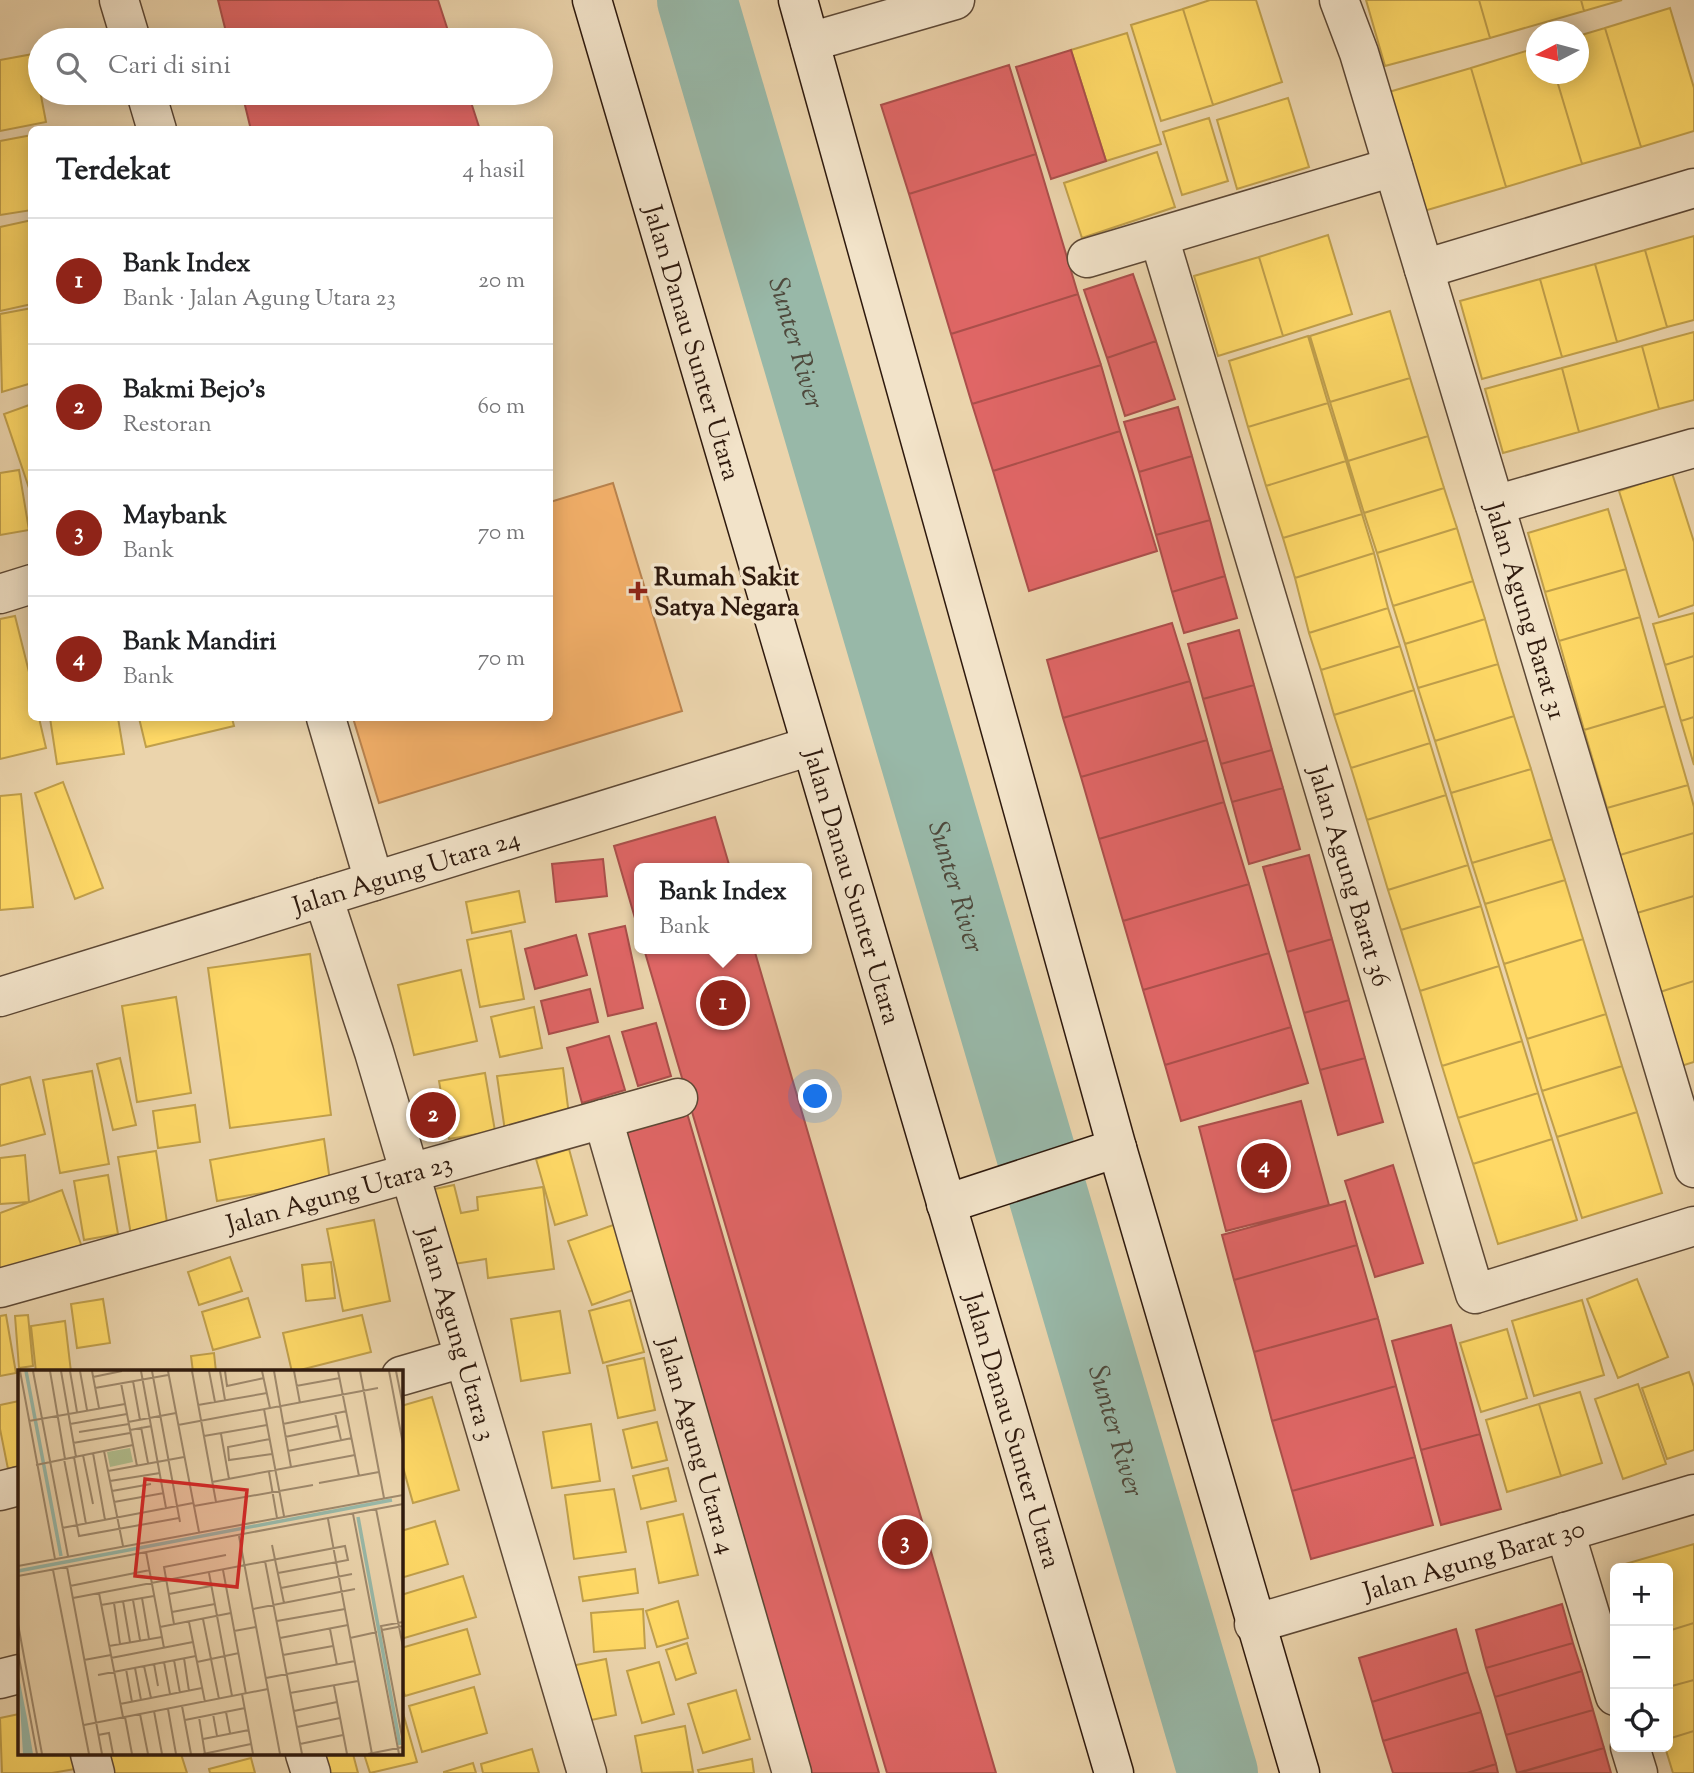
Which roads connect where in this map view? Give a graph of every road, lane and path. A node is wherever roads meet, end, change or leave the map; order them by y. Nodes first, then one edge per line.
1 (119, 0) edge
2 (592, 0) edge
3 (798, 0) edge
4 (955, 0) edge
5 (1339, 0) edge
6 (127, 28) edge
7 (810, 42) junction
8 (150, 105) edge
9 (156, 126) edge
10 (1393, 167) junction
11 (1694, 188) edge
12 (1159, 237) junction
13 (1087, 258) dead end
14 (1424, 269) junction
15 (1694, 448) edge
16 (1495, 506) junction
17 (28, 585) edge
18 (0, 594) edge
19 (327, 721) edge
20 (811, 746) junction
21 (374, 881) junction
22 (323, 897) junction
23 (0, 997) edge
24 (678, 1098) dead end
25 (603, 1119) junction
26 (1104, 1152) junction
27 (1694, 1168) edge
28 (410, 1174) junction
29 (946, 1203) junction
30 (1694, 1226) edge
31 (0, 1288) edge
32 (463, 1358) junction
33 (402, 1376) edge
34 (18, 1486) edge
35 (0, 1491) edge
36 (1694, 1494) edge
37 (1565, 1532) junction
38 (1254, 1624) junction
39 (18, 1674) edge
40 (0, 1679) edge
41 (1613, 1689) edge
42 (1632, 1752) edge
43 (91, 1756) edge
44 (307, 1756) edge
45 (96, 1773) edge
46 (311, 1773) edge
47 (587, 1773) edge
48 (792, 1773) edge
49 (1114, 1773) edge
50 (1300, 1773) edge
51 (1638, 1773) edge

1 - 6 street
2 - 20 street, Jalan Danau Sunter Utara
3 - 7 street
4 - 7 street
5 - 10 street, Jalan Agung Barat 31
7 - 26 street
8 - 9 street
10 - 12 street
10 - 14 street, Jalan Agung Barat 31
11 - 14 street
12 - 13 street
12 - 30 street, Jalan Agung Barat 36
14 - 16 street, Jalan Agung Barat 31
15 - 16 street
16 - 27 street, Jalan Agung Barat 31
17 - 18 street
19 - 21 street
20 - 21 street, Jalan Agung Utara 24
20 - 29 street, Jalan Danau Sunter Utara
21 - 22 street, Jalan Agung Utara 24
22 - 23 street, Jalan Agung Utara 24
22 - 28 street, Jalan Agung Utara 3
24 - 25 street, Jalan Agung Utara 23
25 - 28 street, Jalan Agung Utara 23
25 - 48 street, Jalan Agung Utara 4
26 - 29 street
26 - 38 street
28 - 31 street, Jalan Agung Utara 23
28 - 32 street, Jalan Agung Utara 3
29 - 49 street, Jalan Danau Sunter Utara
32 - 33 street
32 - 47 street, Jalan Agung Utara 3
34 - 35 street
36 - 37 street, Jalan Agung Barat 30
37 - 38 street, Jalan Agung Barat 30
37 - 41 street
38 - 50 street
39 - 40 street
42 - 51 street
43 - 45 street
44 - 46 street

